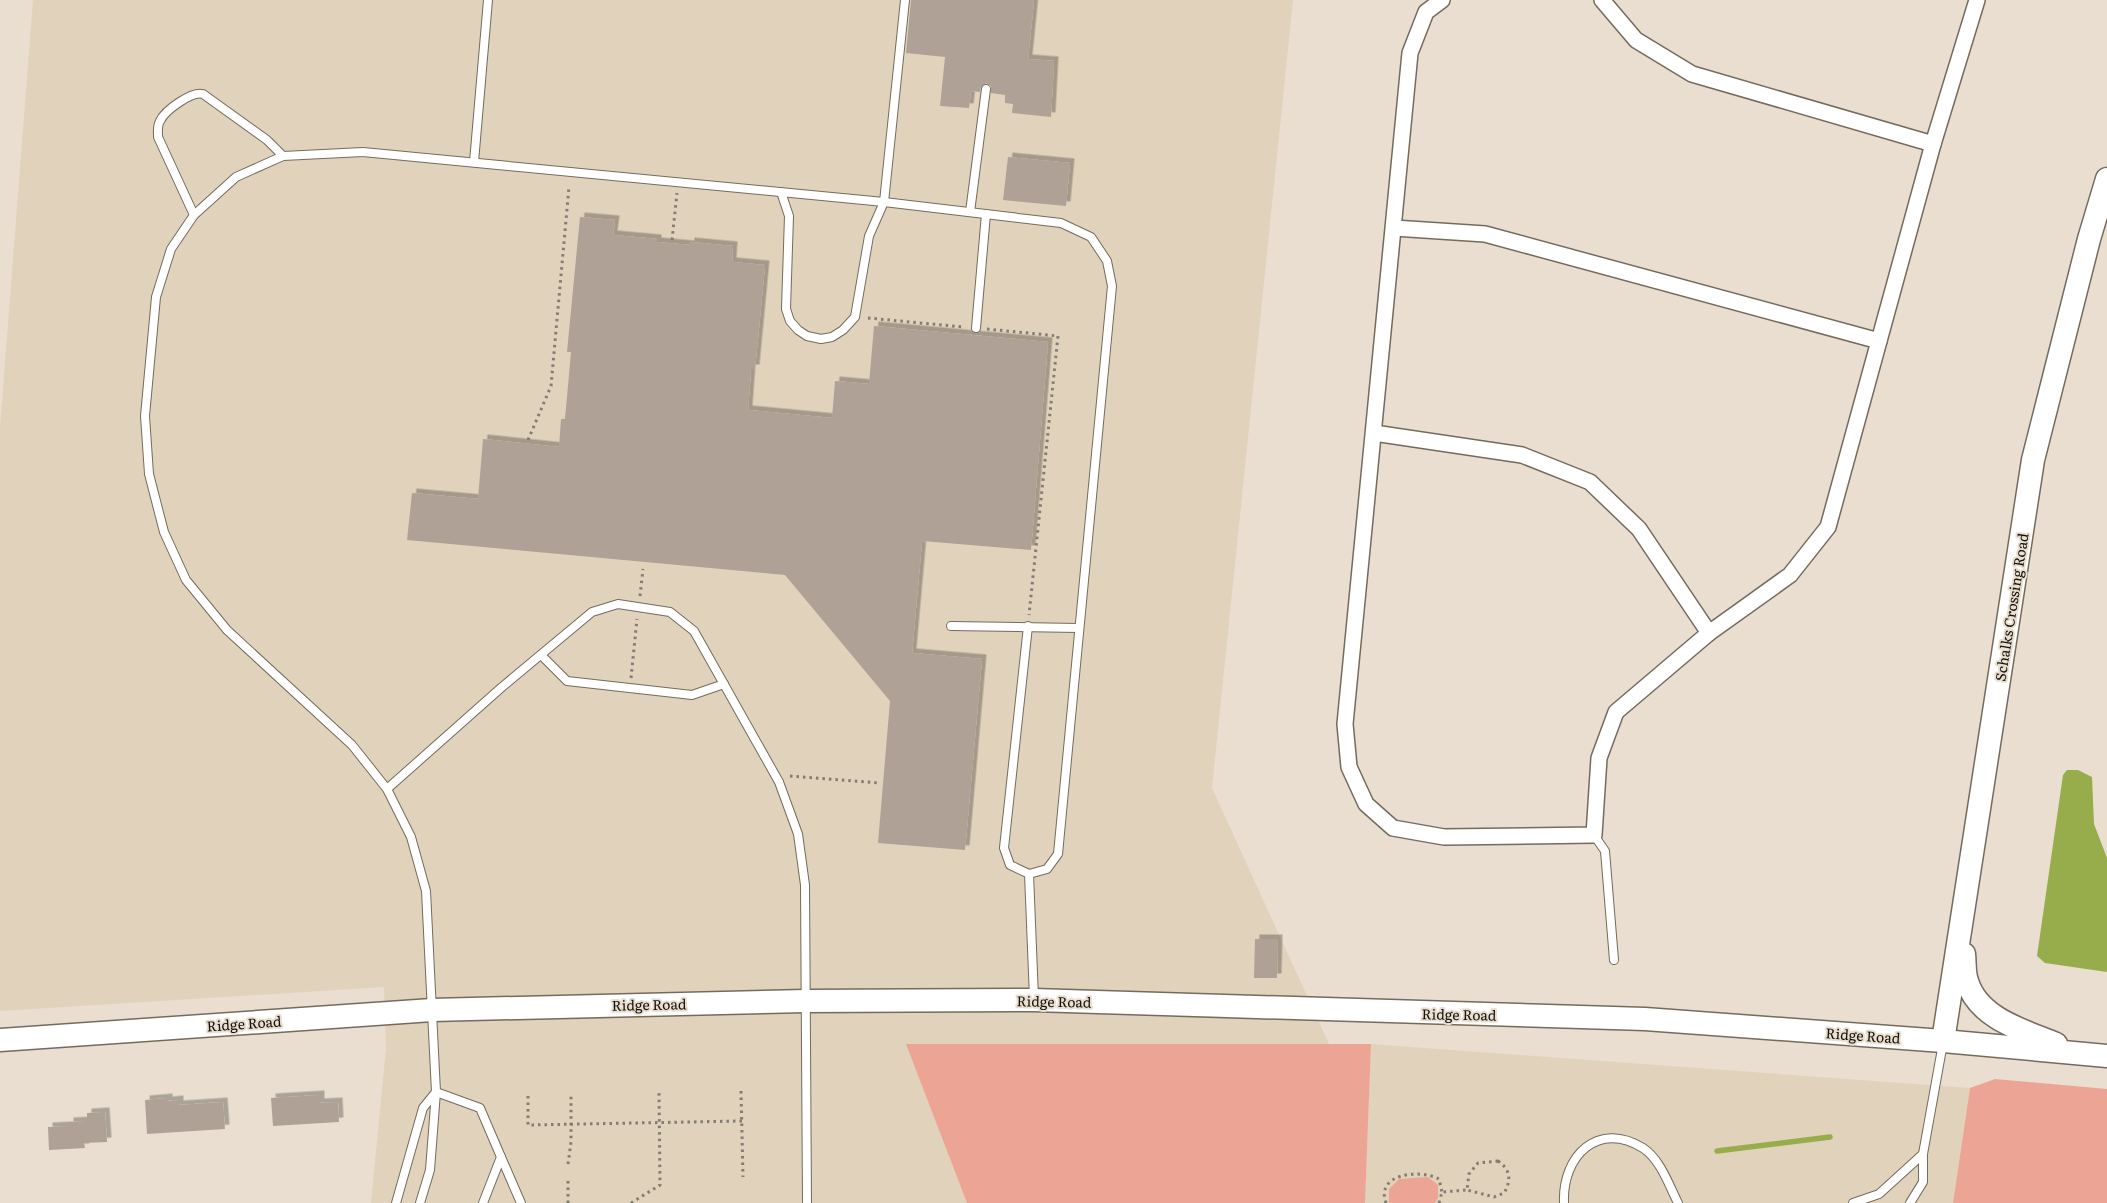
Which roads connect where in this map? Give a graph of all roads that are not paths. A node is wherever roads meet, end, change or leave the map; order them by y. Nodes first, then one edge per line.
1 (488, 0) edge
2 (905, 0) edge
3 (1442, 0) edge
4 (1602, 0) edge
5 (1977, 0) edge
6 (986, 89) dead end
7 (1933, 144) junction
8 (283, 156) junction
9 (474, 162) junction
10 (2107, 179) edge
11 (781, 192) junction
12 (884, 202) junction
13 (970, 212) junction
14 (986, 214) junction
15 (194, 215) junction
16 (1394, 228) junction
17 (976, 328) road end
18 (1880, 341) junction
19 (1374, 433) junction
20 (951, 626) dead end
21 (1028, 626) junction
22 (1079, 628) junction
23 (1708, 633) junction
24 (541, 655) junction
25 (724, 684) junction
26 (387, 789) junction
27 (1594, 835) junction
28 (1029, 874) junction
29 (1962, 928) junction
30 (1614, 960) dead end
31 (805, 1000) junction
32 (1034, 1000) junction
33 (432, 1010) junction
34 (0, 1040) edge
35 (1943, 1041) junction
36 (2078, 1053) junction
37 (2107, 1056) edge
38 (436, 1092) junction
39 (1923, 1154) junction
40 (501, 1157) junction
41 (396, 1203) edge
42 (420, 1203) edge
43 (483, 1203) edge
44 (520, 1203) edge
45 (807, 1203) edge
46 (1564, 1203) edge
47 (1678, 1203) edge
48 (1853, 1203) edge
49 (1910, 1203) edge

1 - 9 lane
2 - 12 lane
3 - 16 street
4 - 7 street
5 - 7 street
6 - 13 lane
7 - 18 street
8 - 9 lane
8 - 15 lane
8 - 15 lane
9 - 11 lane
10 - 29 street, Schalks Crossing Road
11 - 12 lane
11 - 12 lane
12 - 13 lane
13 - 14 lane
14 - 17 lane
14 - 22 lane
15 - 26 lane
16 - 18 street
16 - 19 street
18 - 23 street
19 - 23 street
19 - 27 street
20 - 21 lane
21 - 22 lane
21 - 28 lane
22 - 28 lane
23 - 27 street
24 - 25 lane
24 - 25 lane
24 - 26 lane
25 - 31 lane
26 - 33 lane
27 - 30 lane
28 - 32 lane
29 - 35 street, Schalks Crossing Road
29 - 36 street
31 - 32 street, Ridge Road
31 - 33 street, Ridge Road
31 - 45 lane
32 - 35 street, Ridge Road
33 - 34 street, Ridge Road
33 - 38 lane
35 - 36 street, Ridge Road
35 - 39 lane
36 - 37 street, Ridge Road
38 - 40 lane
38 - 41 lane
38 - 42 lane
39 - 48 lane
39 - 49 lane
40 - 43 lane
40 - 44 lane
46 - 47 lane

